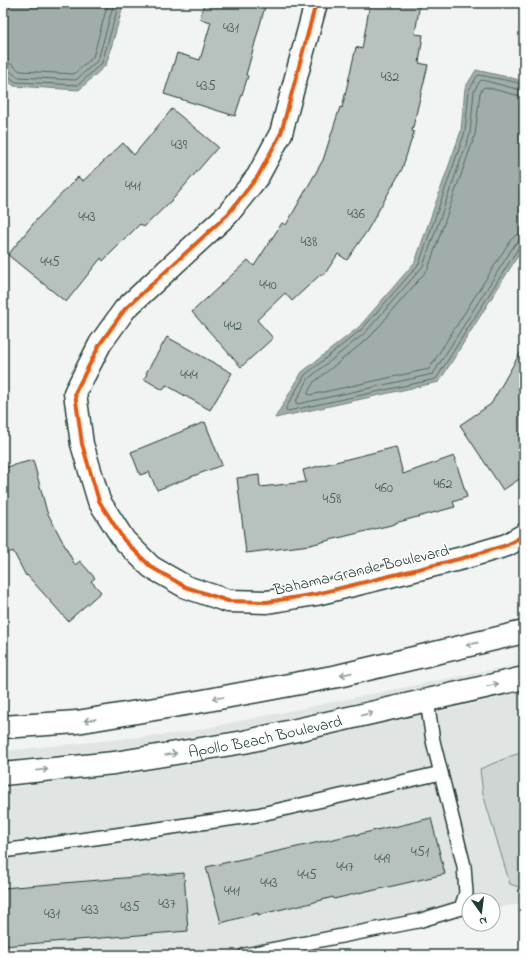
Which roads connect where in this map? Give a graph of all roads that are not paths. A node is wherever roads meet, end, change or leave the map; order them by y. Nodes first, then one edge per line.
1 (316, 3) edge
2 (524, 535) edge
3 (524, 632) edge
4 (524, 678) edge
5 (427, 701) junction
6 (3, 727) edge
7 (441, 773) junction
8 (3, 774) edge
9 (3, 851) edge
10 (245, 955) edge

1 - 2 main road, Bahama Grande Boulevard
3 -> 6 main road
5 -> 4 main road, Apollo Beach Boulevard
5 - 7 lane
8 -> 5 main road, Apollo Beach Boulevard
7 - 9 lane
7 - 10 lane

